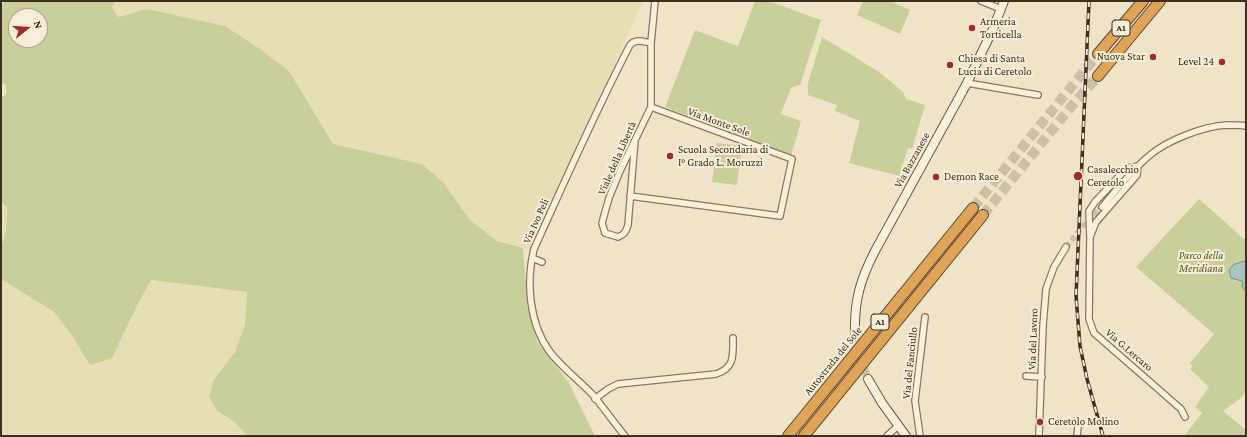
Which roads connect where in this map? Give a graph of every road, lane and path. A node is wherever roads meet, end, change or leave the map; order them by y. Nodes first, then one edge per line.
1 (655, 1) edge
2 (981, 1) edge
3 (1143, 1) edge
4 (1160, 1) edge
5 (1166, 1) edge
6 (1003, 5) edge
7 (651, 43) junction
8 (1119, 52) junction
9 (1098, 54) tunnel mouth
10 (1098, 76) tunnel mouth
11 (967, 82) junction
12 (1038, 95) dead end
13 (651, 107) junction
14 (1246, 126) edge
15 (635, 140) junction
16 (1138, 166) junction
17 (630, 196) junction
18 (1102, 207) tunnel mouth
19 (973, 208) tunnel mouth
20 (983, 215) tunnel mouth
21 (1090, 237) junction
22 (1066, 247) tunnel mouth
23 (532, 258) junction
24 (542, 262) dead end
25 (925, 316) dead end
26 (855, 334) tunnel mouth
27 (733, 338) dead end
28 (1026, 376) dead end
29 (1042, 377) junction
30 (868, 379) tunnel mouth
31 (596, 399) junction
32 (1185, 417) dead end
33 (898, 426) junction
34 (1078, 427) dead end
35 (625, 436) edge
36 (788, 436) edge
37 (804, 436) edge
38 (887, 436) edge
39 (906, 436) edge
40 (920, 436) edge
41 (1039, 436) edge
42 (1077, 436) edge

1 - 7 street, Viale della Libertà
2 - 6 street
3 - 9 highway, A1
4 - 8 highway, A1
5 - 8 highway
6 - 11 main road, Via Bazzanese
7 - 13 street, Viale della Libertà
7 - 23 street, Via Ivo Peli
8 - 10 highway, A1
11 - 12 street
11 - 26 main road, Via Bazzanese
13 - 15 street, Viale della Libertà
13 - 17 street, Via Monte Sole
14 - 16 street
15 - 17 street
15 - 17 street, Viale della Libertà
16 - 18 street
16 - 21 street
16 - 21 street, Via G.Lercaro
19 - 36 highway, Autostrada del Sole / A1
20 - 37 highway, A1
21 - 32 street, Via G.Lercaro
22 - 29 street, Via del Lavoro
23 - 24 street
23 - 31 street, Via Ivo Peli
25 - 40 street, Via del Fanciullo
27 - 31 street
28 - 29 street
29 - 41 street, Via del Lavoro
30 - 33 main road
31 - 35 street, Via Ivo Peli
33 - 38 street
33 - 39 main road
34 - 42 street

